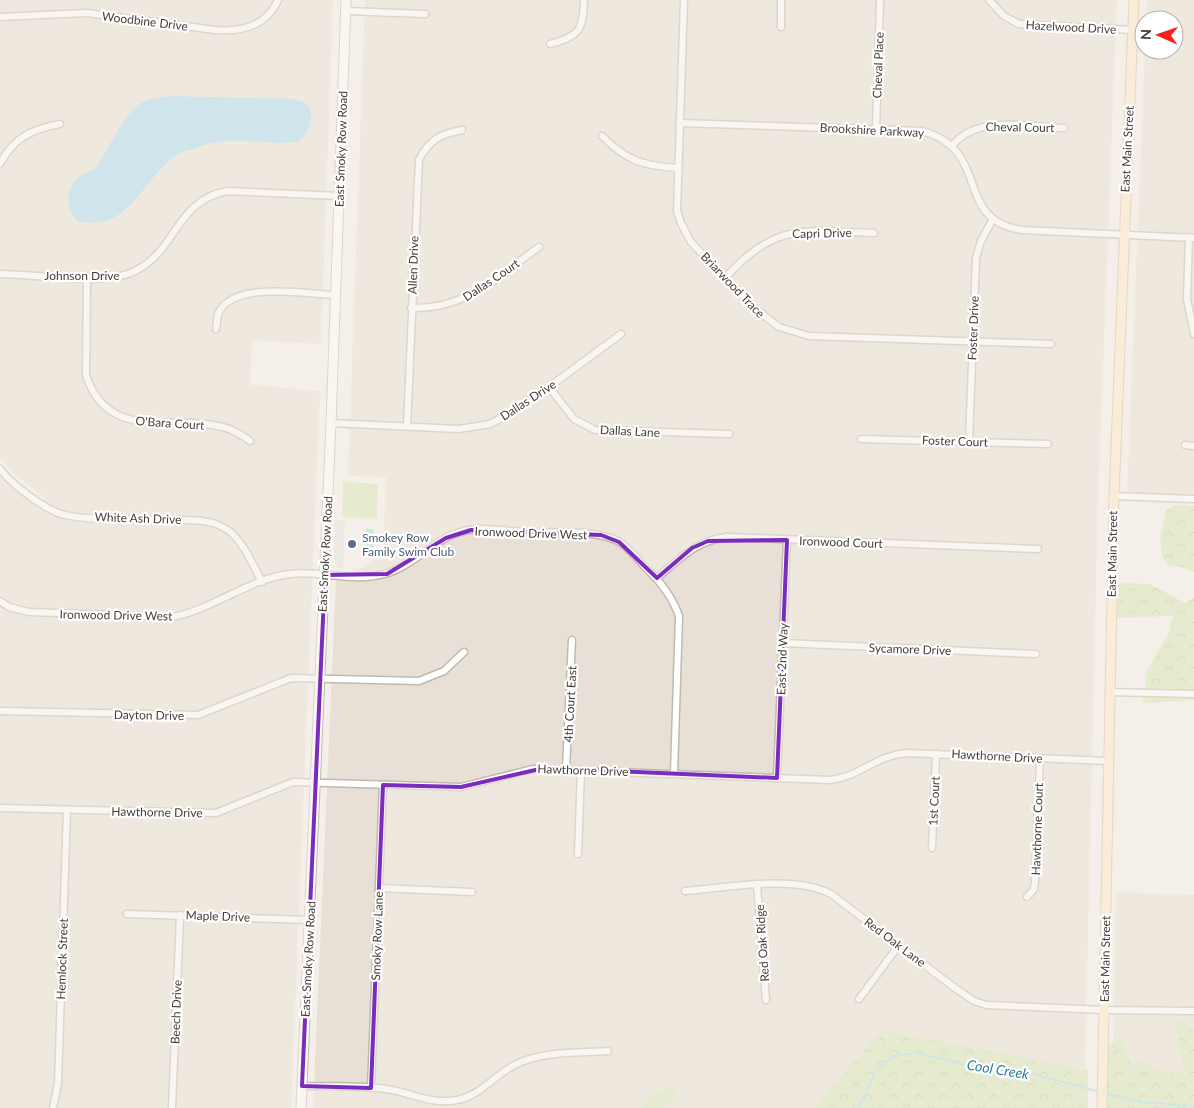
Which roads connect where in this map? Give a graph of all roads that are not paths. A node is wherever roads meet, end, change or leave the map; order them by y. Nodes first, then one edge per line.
1 (278, 0) edge
2 (346, 0) edge
3 (584, 0) edge
4 (684, 0) edge
5 (782, 0) edge
6 (880, 0) edge
7 (989, 0) edge
8 (1134, 0) edge
9 (346, 11) junction
10 (425, 14) dead end
11 (0, 17) edge
12 (781, 27) dead end
13 (1132, 30) junction
14 (550, 44) dead end
15 (680, 123) junction
16 (60, 124) dead end
17 (1064, 128) dead end
18 (876, 129) junction
19 (462, 130) dead end
20 (602, 136) dead end
21 (952, 146) junction
22 (0, 164) edge
23 (678, 168) junction
24 (339, 196) junction
25 (993, 219) junction
26 (874, 233) dead end
27 (1123, 234) junction
28 (1191, 237) edge
29 (539, 247) dead end
30 (0, 274) edge
31 (87, 278) junction
32 (725, 278) junction
33 (335, 294) junction
34 (411, 308) junction
35 (216, 329) dead end
36 (622, 334) dead end
37 (1194, 334) edge
38 (973, 342) junction
39 (1051, 344) dead end
40 (549, 386) junction
41 (331, 423) junction
42 (407, 426) junction
43 (729, 434) dead end
44 (862, 439) dead end
45 (250, 441) dead end
46 (969, 441) junction
47 (1048, 444) dead end
48 (1185, 445) dead end
49 (1194, 446) edge
50 (0, 469) edge
51 (1114, 496) junction
52 (1194, 499) edge
53 (787, 540) junction
54 (1038, 550) dead end
55 (324, 575) junction
56 (657, 578) junction
57 (262, 582) junction
58 (0, 601) edge
59 (572, 640) dead end
60 (783, 643) junction
61 (464, 652) dead end
62 (1036, 654) dead end
63 (320, 678) junction
64 (1109, 692) junction
65 (1194, 694) edge
66 (0, 711) edge
67 (936, 754) junction
68 (1040, 758) junction
69 (1109, 761) junction
70 (566, 769) junction
71 (581, 770) junction
72 (674, 774) junction
73 (777, 778) junction
74 (316, 782) junction
75 (383, 785) junction
76 (0, 808) edge
77 (67, 810) junction
78 (932, 848) dead end
79 (578, 854) dead end
80 (757, 886) junction
81 (379, 888) junction
82 (684, 891) dead end
83 (472, 892) dead end
84 (1027, 897) dead end
85 (127, 914) dead end
86 (180, 915) junction
87 (310, 920) junction
88 (899, 945) junction
89 (859, 999) dead end
90 (766, 1000) dead end
91 (1104, 1010) junction
92 (1194, 1011) edge
93 (608, 1051) dead end
94 (302, 1086) junction
95 (371, 1088) junction
96 (53, 1108) edge
97 (172, 1108) edge
98 (302, 1108) edge
99 (1102, 1108) edge

1 - 11 street, Woodbine Drive
2 - 9 street, East Smoky Row Road
3 - 14 street
4 - 15 street, Briarwood Trace
5 - 12 street
6 - 18 street, Cheval Place
7 - 13 street, Hazelwood Drive
8 - 13 main road, East Main Street
9 - 10 street
9 - 24 street, East Smoky Row Road
13 - 27 main road, East Main Street
15 - 18 street, Brookshire Parkway
15 - 23 street, Briarwood Trace
16 - 22 street
17 - 21 street, Cheval Court
18 - 21 street, Brookshire Parkway
19 - 34 street, Allen Drive
20 - 23 street
21 - 25 street, Brookshire Parkway
23 - 32 street, Briarwood Trace
24 - 31 street, Johnson Drive
24 - 33 street, East Smoky Row Road
25 - 27 street, Brookshire Parkway
25 - 38 street, Foster Drive
26 - 32 street, Capri Drive
27 - 28 street, Brookshire Parkway
27 - 51 main road, East Main Street
28 - 37 street
29 - 34 street, Dallas Court
30 - 31 street, Johnson Drive
31 - 45 street, O'Bara Court
32 - 38 street, Briarwood Trace
33 - 35 street
33 - 41 street, East Smoky Row Road
34 - 42 street, Allen Drive
36 - 40 street, Dallas Drive
38 - 39 street, Briarwood Trace
38 - 46 street, Foster Drive
40 - 42 street, Dallas Drive
40 - 43 street, Dallas Lane
41 - 42 street, Dallas Drive
41 - 55 street, East Smoky Row Road
44 - 46 street, Foster Court
46 - 47 street, Foster Court
48 - 49 street
50 - 57 street, White Ash Drive
51 - 52 street
51 - 64 main road, East Main Street
53 - 54 street, Ironwood Court
53 - 56 street, Ironwood Court
53 - 60 street, East 2nd Way
55 - 56 street, Ironwood Drive West
55 - 57 street, Ironwood Drive West
55 - 63 street, East Smoky Row Road
56 - 72 street, Ironwood Drive West
57 - 58 street, Ironwood Drive West
59 - 70 street, 4th Court East
60 - 62 street, Sycamore Drive
60 - 73 street, East 2nd Way
61 - 63 street, Dayton Drive
63 - 66 street, Dayton Drive
63 - 74 street, East Smoky Row Road
64 - 65 street
64 - 69 main road, East Main Street
67 - 68 street, Hawthorne Drive
67 - 73 street, Hawthorne Drive
67 - 78 street, 1st Court
68 - 69 street, Hawthorne Drive
68 - 84 street, Hawthorne Court
69 - 91 main road, East Main Street
70 - 71 street, Hawthorne Drive
70 - 75 street, Hawthorne Drive
71 - 72 street, Hawthorne Drive
71 - 79 street
72 - 73 street, Hawthorne Drive
74 - 75 street, Hawthorne Drive
74 - 77 street, Hawthorne Drive
74 - 87 street, East Smoky Row Road
75 - 81 street, Smoky Row Lane
76 - 77 street, Hawthorne Drive
77 - 96 street, Hemlock Street
80 - 82 street, Red Oak Lane
80 - 88 street, Red Oak Lane
80 - 90 street, Red Oak Ridge
81 - 83 street
81 - 95 street, Smoky Row Lane
85 - 86 street, Maple Drive
86 - 87 street, Maple Drive
86 - 97 street, Beech Drive
87 - 94 street, East Smoky Row Road
88 - 89 street
88 - 91 street, Red Oak Lane
91 - 92 street, Red Oak Lane
91 - 99 main road, East Main Street
93 - 95 street
94 - 95 street
94 - 98 street, East Smoky Row Road

